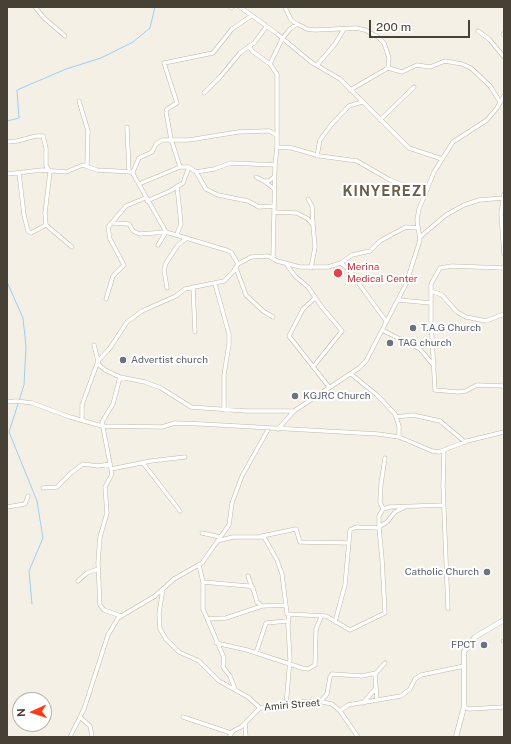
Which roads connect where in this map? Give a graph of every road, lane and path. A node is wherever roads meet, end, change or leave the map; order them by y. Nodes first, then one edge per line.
1 (35, 7) edge
2 (240, 7) edge
3 (285, 7) edge
4 (251, 16) junction
5 (297, 24) junction
6 (266, 27) junction
7 (344, 29) junction
8 (478, 31) dead end
9 (65, 36) dead end
10 (282, 39) junction
11 (249, 46) junction
12 (504, 57) edge
13 (270, 64) junction
14 (317, 65) junction
15 (388, 68) junction
16 (414, 87) dead end
17 (350, 90) junction
18 (204, 93) dead end
19 (504, 96) edge
20 (79, 101) dead end
21 (362, 102) junction
22 (500, 102) junction
23 (380, 120) junction
24 (127, 127) dead end
25 (276, 135) junction
26 (171, 139) junction
27 (7, 142) edge
28 (277, 147) junction
29 (317, 156) junction
30 (442, 159) junction
31 (275, 164) junction
32 (87, 165) junction
33 (180, 167) junction
34 (189, 167) junction
35 (50, 172) junction
36 (131, 172) junction
37 (196, 172) junction
38 (19, 173) junction
39 (7, 174) edge
40 (256, 177) dead end
41 (274, 177) junction
42 (264, 180) junction
43 (139, 184) junction
44 (177, 186) junction
45 (274, 189) junction
46 (426, 194) junction
47 (503, 196) edge
48 (146, 199) junction
49 (308, 199) dead end
50 (274, 206) junction
51 (274, 212) junction
52 (113, 223) junction
53 (46, 225) junction
54 (313, 225) junction
55 (418, 228) junction
56 (166, 232) junction
57 (177, 234) junction
58 (420, 237) junction
59 (187, 238) junction
60 (158, 244) dead end
61 (72, 247) dead end
62 (504, 254) edge
63 (273, 258) junction
64 (341, 263) junction
65 (287, 265) junction
66 (237, 266) junction
67 (311, 268) junction
68 (504, 268) edge
69 (215, 284) junction
70 (193, 287) junction
71 (167, 288) dead end
72 (431, 291) junction
73 (315, 298) junction
74 (106, 299) dead end
75 (398, 300) junction
76 (431, 303) junction
77 (504, 314) edge
78 (273, 317) dead end
79 (386, 321) junction
80 (382, 330) junction
81 (195, 332) dead end
82 (94, 345) dead end
83 (98, 361) junction
84 (313, 367) junction
85 (434, 367) junction
86 (351, 374) junction
87 (120, 377) junction
88 (504, 386) edge
89 (329, 387) junction
90 (8, 403) edge
91 (224, 410) junction
92 (294, 410) junction
93 (396, 417) junction
94 (82, 420) junction
95 (102, 426) junction
96 (269, 428) junction
97 (278, 429) junction
98 (504, 432) edge
99 (399, 436) junction
100 (465, 442) junction
101 (444, 451) junction
102 (185, 457) dead end
103 (385, 458) dead end
104 (143, 463) junction
105 (110, 466) junction
106 (43, 488) dead end
107 (28, 496) dead end
108 (444, 505) junction
109 (407, 506) junction
110 (7, 507) edge
111 (383, 509) junction
112 (180, 511) dead end
113 (379, 527) junction
114 (202, 533) dead end
115 (262, 536) junction
116 (218, 539) junction
117 (349, 543) junction
118 (199, 565) junction
119 (98, 569) junction
120 (248, 576) dead end
121 (78, 581) dead end
122 (203, 582) junction
123 (252, 588) junction
124 (163, 589) junction
125 (286, 605) junction
126 (262, 606) junction
127 (448, 609) dead end
128 (322, 615) junction
129 (121, 616) junction
130 (289, 616) junction
131 (208, 619) junction
132 (504, 620) edge
133 (287, 621) junction
134 (335, 622) junction
135 (216, 643) junction
136 (256, 653) junction
137 (385, 663) dead end
138 (290, 664) junction
139 (464, 666) junction
140 (376, 673) junction
141 (235, 688) junction
142 (376, 688) junction
143 (321, 701) junction
144 (377, 701) junction
145 (363, 703) junction
146 (286, 706) junction
147 (464, 707) junction
148 (504, 707) edge
149 (260, 708) junction
150 (340, 711) junction
151 (183, 717) dead end
152 (81, 718) junction
153 (245, 723) junction
154 (231, 733) junction
155 (70, 737) edge
156 (92, 737) edge
157 (229, 737) edge
158 (246, 737) edge
159 (358, 737) edge
160 (456, 737) edge

1 - 9 street
2 - 4 street
3 - 5 street
4 - 6 street
4 - 26 street
5 - 7 street
5 - 10 street
6 - 10 street
6 - 11 street
7 - 14 street
7 - 15 street
8 - 12 street
10 - 13 street
10 - 14 street
11 - 13 street
11 - 18 street
13 - 25 street
14 - 17 street
15 - 17 street
15 - 22 street
16 - 23 street
17 - 21 street
19 - 22 street
20 - 32 street
21 - 23 street
21 - 29 street
22 - 30 street
23 - 30 street
24 - 36 street
25 - 26 street
25 - 28 street
26 - 33 street
26 - 36 street
27 - 35 street
28 - 29 street
28 - 31 street
29 - 46 street
30 - 46 street
31 - 37 street
31 - 41 street
32 - 35 street
32 - 36 street
33 - 34 street
33 - 43 street
34 - 37 street
34 - 44 street
35 - 38 street
35 - 53 street
36 - 43 street
37 - 50 street
38 - 39 street
38 - 53 street
40 - 42 street
41 - 42 street
41 - 45 street
42 - 45 street
43 - 48 street
44 - 48 street
44 - 57 street
45 - 50 street
46 - 55 street
47 - 58 street
47 - 62 street
48 - 52 street
48 - 56 street
49 - 54 street
50 - 51 street
51 - 54 street
51 - 63 street
52 - 56 street
52 - 74 street
53 - 61 street
54 - 67 street
55 - 58 street
55 - 64 street
56 - 57 street
56 - 60 street
57 - 59 street
58 - 75 street
59 - 66 street
59 - 71 street
63 - 65 street
63 - 66 street
64 - 67 street
64 - 79 street
65 - 67 street
65 - 73 street
66 - 69 street
66 - 78 street
68 - 72 street
69 - 70 street
69 - 91 street
70 - 81 street
70 - 83 street
72 - 76 street
72 - 77 street
73 - 84 street
73 - 84 street
75 - 76 street
75 - 79 street
76 - 85 street
79 - 80 street
80 - 85 street
80 - 86 street
82 - 83 street
83 - 87 street
83 - 94 street
84 - 89 street
85 - 88 street
86 - 89 street
86 - 93 street
87 - 91 street
87 - 95 street
89 - 92 street
90 - 94 street
91 - 92 street
92 - 97 street
93 - 99 street
93 - 100 street
94 - 95 street
95 - 96 street
95 - 105 street
96 - 97 street
96 - 116 street
97 - 99 street
98 - 100 street
99 - 101 street
100 - 101 street
101 - 108 street
102 - 104 street
103 - 111 street
104 - 105 street
104 - 112 street
105 - 106 street
105 - 119 street
107 - 110 street
108 - 109 street
108 - 127 street
109 - 111 street
109 - 113 street
111 - 113 street
113 - 117 street
113 - 134 street
114 - 116 street
115 - 116 street
115 - 117 street
115 - 125 street
116 - 118 street
117 - 134 street
118 - 122 street
118 - 124 street
119 - 121 street
119 - 129 street
120 - 123 street
122 - 123 street
122 - 131 street
123 - 126 street
124 - 129 street
124 - 141 street, Amiri Street
125 - 126 street
125 - 130 street
126 - 131 street
128 - 130 street
128 - 134 street
128 - 138 street
129 - 152 street
130 - 133 street
131 - 135 street
132 - 139 street
133 - 136 street
133 - 138 street
135 - 136 street
135 - 141 street
136 - 138 street
137 - 140 street
138 - 146 street
139 - 144 street
139 - 147 street
140 - 142 street
140 - 143 street
141 - 149 street, Amiri Street
142 - 144 street
142 - 145 street
143 - 146 street, Amiri Street
143 - 150 street, Amiri Street
144 - 145 street
145 - 150 street
146 - 149 street, Amiri Street
147 - 148 street
147 - 160 street
149 - 153 street
150 - 159 street, Amiri Street
151 - 154 street
152 - 155 street
152 - 156 street
153 - 154 street
153 - 158 street
154 - 157 street

